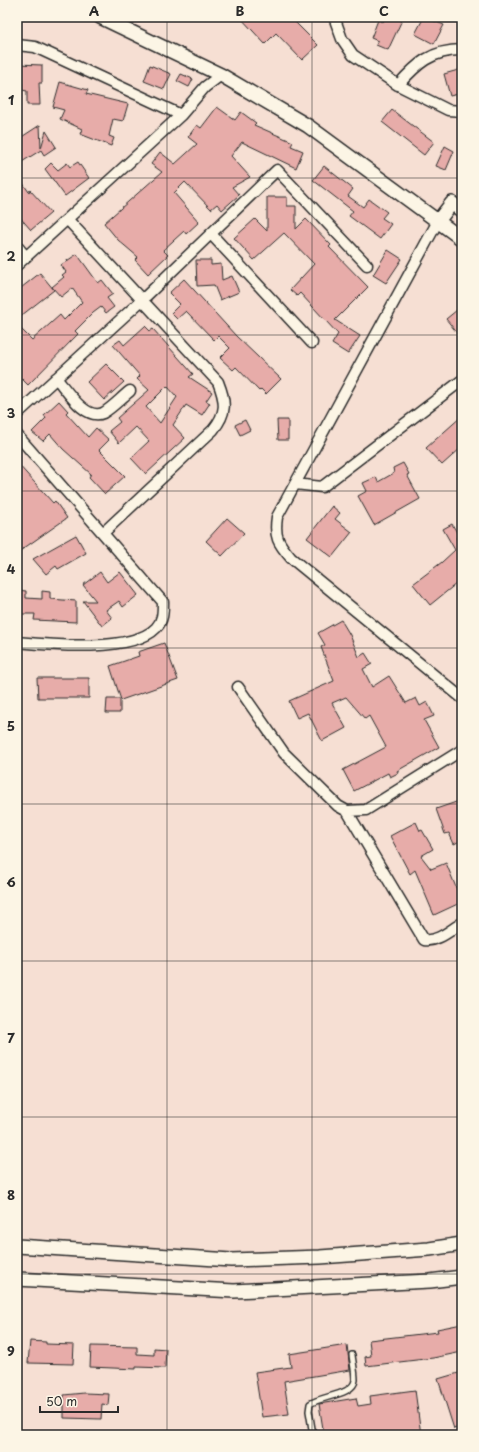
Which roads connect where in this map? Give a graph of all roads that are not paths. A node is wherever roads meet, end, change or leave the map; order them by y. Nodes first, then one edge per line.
1 (100, 17) edge
2 (334, 17) edge
3 (17, 45) edge
4 (462, 50) edge
5 (221, 75) junction
6 (398, 86) junction
7 (462, 111) edge
8 (181, 115) junction
9 (462, 211) edge
10 (68, 220) junction
11 (438, 221) junction
12 (210, 234) junction
13 (462, 239) edge
14 (17, 246) edge
15 (26, 257) junction
16 (17, 265) edge
17 (367, 265) dead end
18 (142, 300) junction
19 (312, 343) dead end
20 (56, 378) junction
21 (461, 381) edge
22 (130, 391) dead end
23 (17, 414) edge
24 (17, 435) edge
25 (295, 484) junction
26 (103, 533) junction
27 (17, 642) edge
28 (238, 687) dead end
29 (462, 698) edge
30 (462, 750) edge
31 (347, 811) junction
32 (462, 923) edge
33 (462, 1244) edge
34 (17, 1246) edge
35 (462, 1277) edge
36 (17, 1280) edge
37 (352, 1355) dead end
38 (313, 1435) edge

1 - 5 street
2 - 6 street
3 - 8 street
4 - 6 street
5 - 8 street
5 - 11 street
6 - 7 street
8 - 10 street
9 - 11 street
10 - 15 street
10 - 18 street
11 - 13 street
11 - 25 street
12 - 17 street
12 - 18 street
12 - 19 street
14 - 15 street
15 - 16 street
18 - 20 street
18 - 26 street
20 - 22 street
20 - 23 street
21 - 25 street
24 - 26 street
25 - 29 street
26 - 27 street
28 - 31 street
30 - 31 street
31 - 32 street
33 - 34 street
35 - 36 street
37 - 38 lane

